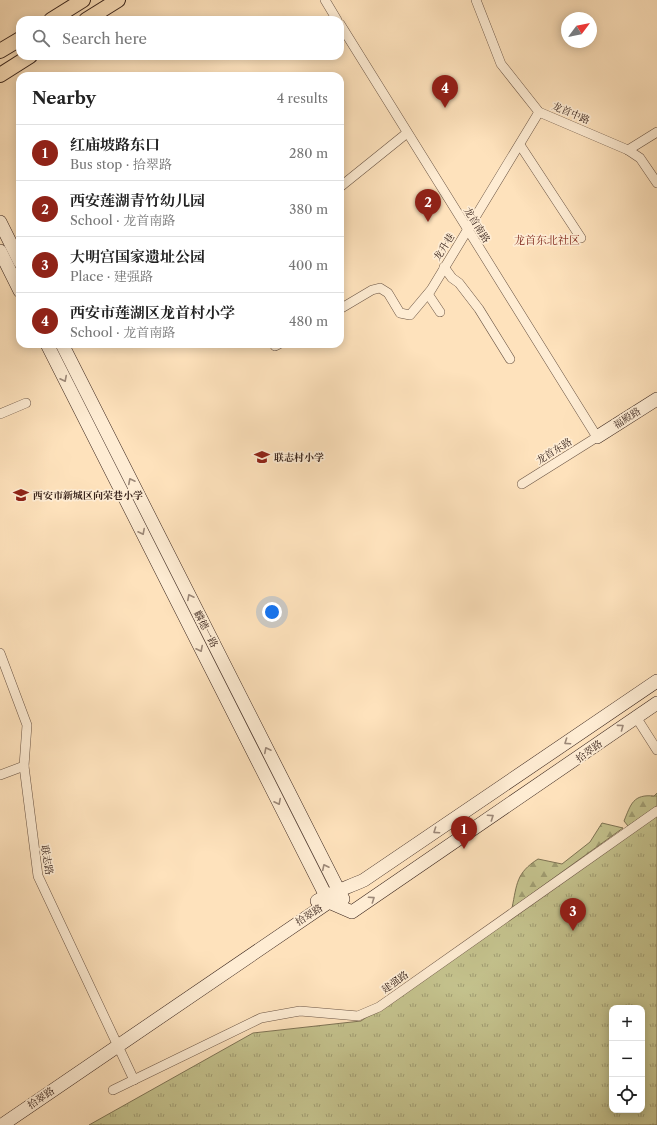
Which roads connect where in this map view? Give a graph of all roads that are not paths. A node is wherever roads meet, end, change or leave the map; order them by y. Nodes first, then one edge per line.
1 (83, 0) edge
2 (118, 0) edge
3 (325, 0) edge
4 (476, 0) edge
5 (57, 16) edge
6 (92, 16) edge
7 (335, 16) edge
8 (344, 31) edge
9 (16, 41) edge
10 (0, 51) edge
11 (24, 60) edge
12 (0, 75) edge
13 (539, 112) junction
14 (657, 132) edge
15 (407, 133) junction
16 (520, 145) junction
17 (628, 150) junction
18 (657, 183) edge
19 (344, 184) edge
20 (0, 222) edge
21 (467, 230) junction
22 (581, 238) dead end
23 (0, 251) edge
24 (16, 254) edge
25 (444, 266) junction
26 (16, 283) edge
27 (428, 294) junction
28 (344, 307) edge
29 (440, 312) dead end
30 (49, 348) edge
31 (64, 348) edge
32 (510, 359) dead end
33 (657, 399) edge
34 (26, 403) dead end
35 (0, 414) edge
36 (597, 437) junction
37 (522, 484) dead end
38 (0, 653) edge
39 (657, 681) edge
40 (657, 703) edge
41 (636, 717) junction
42 (657, 750) edge
43 (24, 766) junction
44 (0, 775) edge
45 (657, 811) edge
46 (338, 892) junction
47 (327, 899) junction
48 (352, 912) junction
49 (116, 1043) junction
50 (134, 1080) junction
51 (113, 1090) dead end
52 (0, 1116) edge
53 (2, 1125) edge

1 - 5 main road
2 - 6 main road
3 - 7 street
4 - 13 street, 龙首中路
8 - 15 street, 龙首南路
9 - 10 main road
11 - 12 main road
13 - 16 street, 龙升巷
13 - 17 street, 龙首中路
14 - 17 street
15 - 19 street
15 - 21 street, 龙首南路
16 - 21 street, 龙升巷
16 - 22 street
17 - 18 street, 龙首中路
20 - 24 main road
21 - 25 street, 龙升巷
21 - 36 street, 龙首南路
23 - 26 main road
25 - 27 street, 龙升巷
25 - 32 street
27 - 28 street, 龙升巷
27 - 29 street
30 -> 47 main road, 麟德一路
46 -> 31 main road, 麟德一路
33 - 36 main road, 福殿路
34 - 35 street
36 - 37 street, 龙首东路
38 - 43 street, 联志路
39 -> 46 main road, 拾翠路
40 - 41 main road, 拾翠路
41 - 42 street
48 -> 41 main road, 拾翠路
43 - 44 street
43 - 49 street, 联志路
45 - 50 street, 建强路
46 - 47 main road, 拾翠路
46 - 48 main road, 麟德一路
47 - 48 main road, 拾翠路
47 - 49 main road, 拾翠路
49 - 50 street, 联志路
49 - 52 main road, 拾翠路
49 - 53 main road, 拾翠路
50 - 51 street, 建强路

